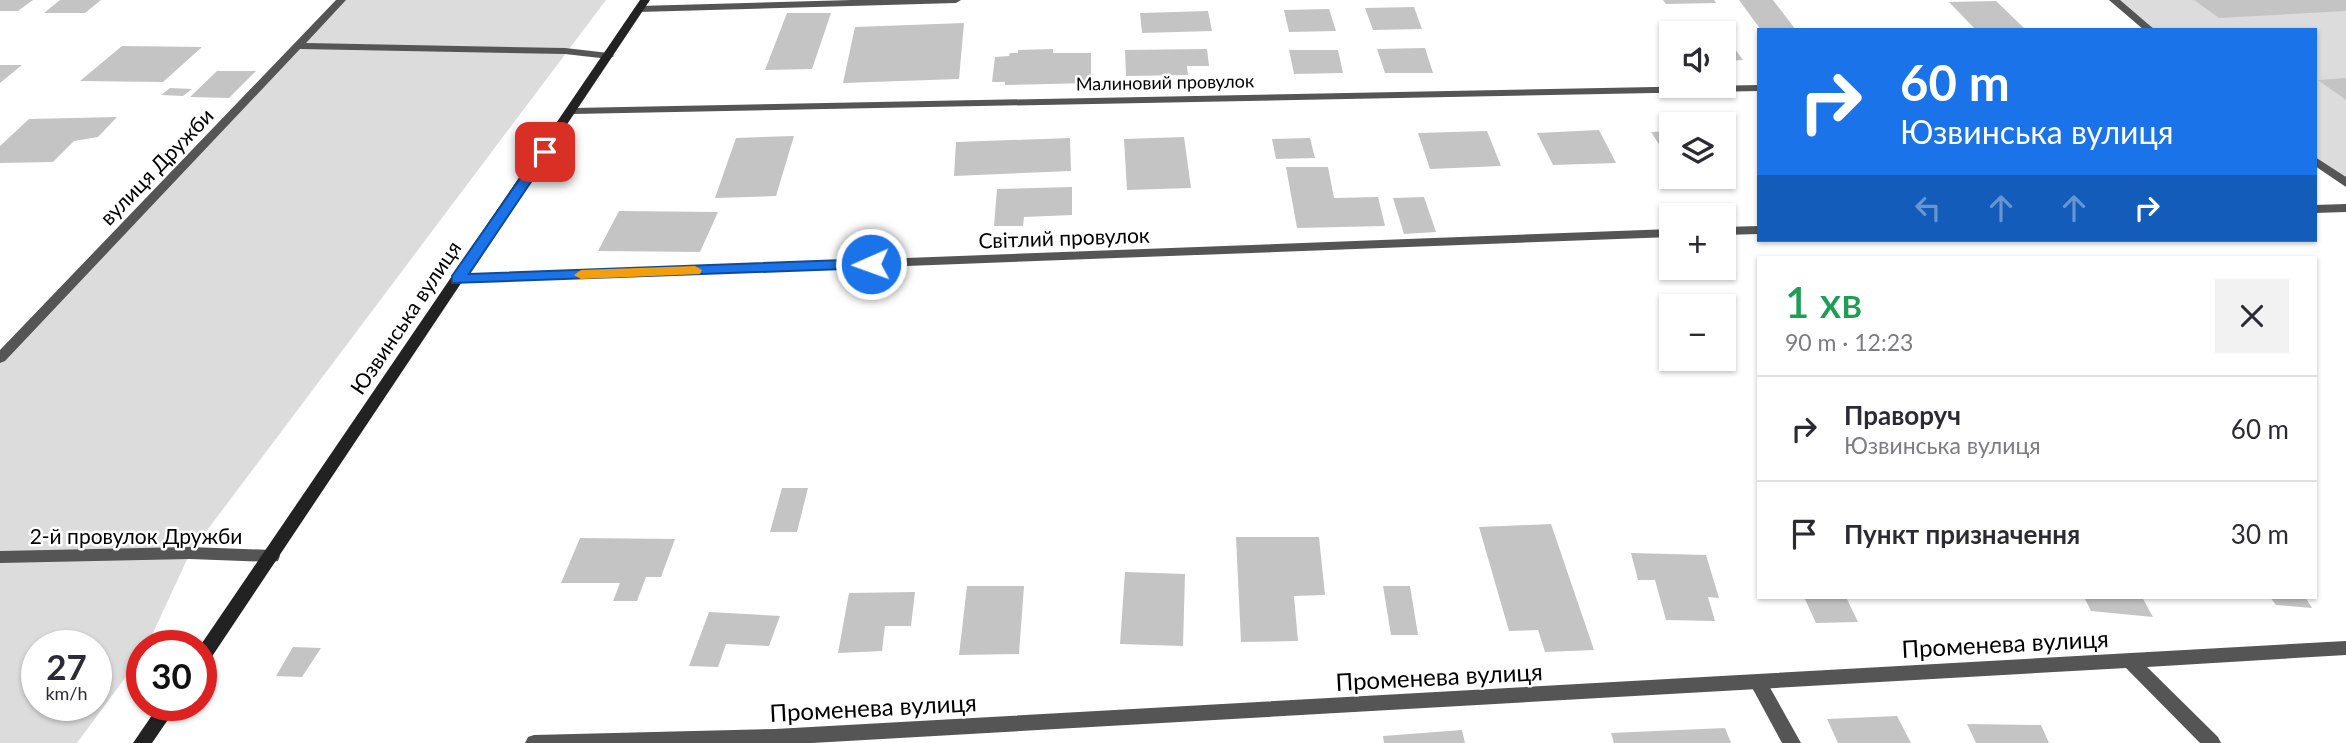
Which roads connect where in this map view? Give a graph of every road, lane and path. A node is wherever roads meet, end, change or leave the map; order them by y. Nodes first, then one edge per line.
1 (341, 0) edge
2 (956, 0) edge
3 (2114, 0) edge
4 (642, 4) edge
5 (2148, 28) edge
6 (297, 46) junction
7 (609, 56) junction
8 (1757, 88) edge
9 (573, 111) junction
10 (2317, 161) edge
11 (2346, 183) edge
12 (2346, 208) edge
13 (2317, 209) edge
14 (1757, 230) edge
15 (1736, 231) edge
16 (1659, 233) edge
17 (458, 279) junction
18 (0, 358) edge
19 (0, 556) edge
20 (272, 556) junction
21 (217, 636) edge
22 (2346, 649) edge
23 (2129, 660) junction
24 (1758, 682) junction
25 (158, 721) edge
26 (775, 740) edge
27 (142, 743) edge
28 (534, 743) edge
29 (1793, 743) edge
30 (2212, 743) edge

1 - 6 street, вулиця Дружби
2 - 4 street
3 - 5 street
4 - 7 main road, Юзвинська вулиця
6 - 7 street
6 - 18 street, вулиця Дружби
7 - 9 main road, Юзвинська вулиця
8 - 9 street, Малиновий провулок
9 - 17 main road, Юзвинська вулиця
10 - 11 street
12 - 13 street
14 - 15 street
16 - 17 street, Світлий провулок
17 - 20 main road, Юзвинська вулиця
19 - 20 street, 2-й провулок Дружби
20 - 21 main road, Юзвинська вулиця
22 - 23 street, Променева вулиця
23 - 24 street, Променева вулиця
23 - 30 street
24 - 26 street, Променева вулиця
24 - 29 street
25 - 27 main road
26 - 28 street, Променева вулиця

